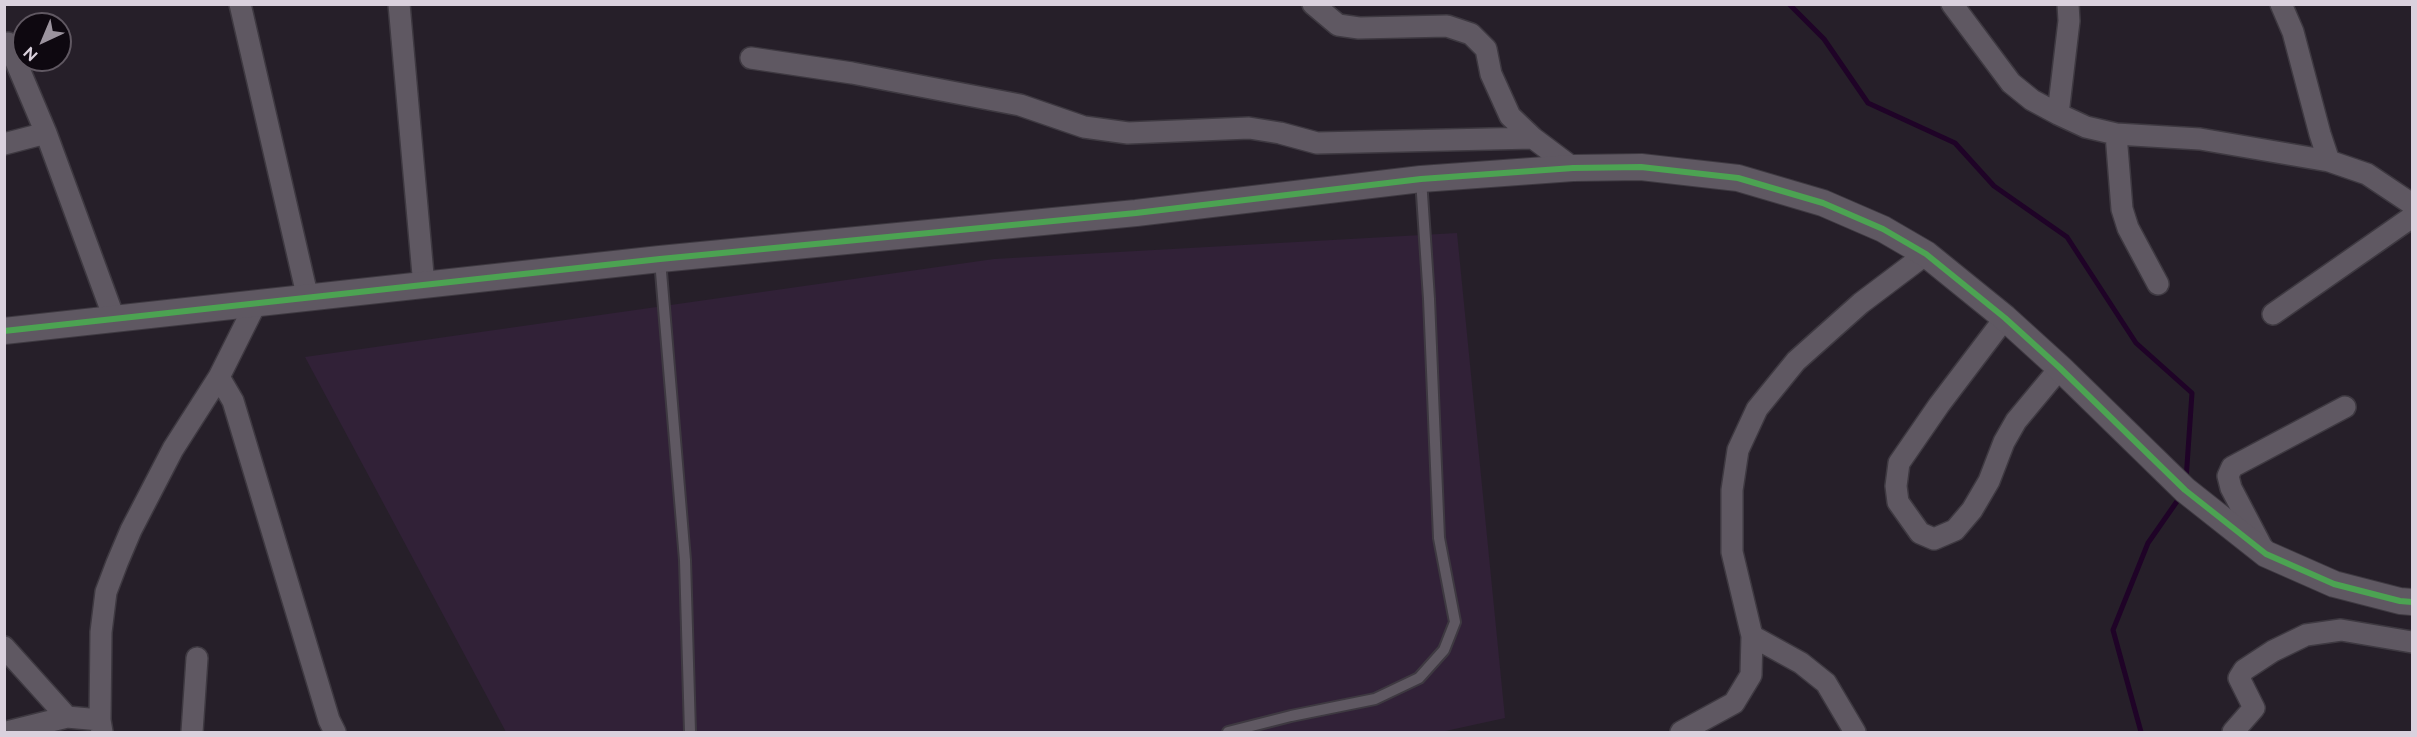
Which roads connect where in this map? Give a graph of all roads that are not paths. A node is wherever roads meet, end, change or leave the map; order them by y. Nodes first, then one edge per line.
1 (240, 4) edge
2 (399, 4) edge
3 (1312, 4) edge
4 (1952, 4) edge
5 (2068, 4) edge
6 (2282, 4) edge
7 (8, 43) dead end
8 (751, 58) dead end
9 (2058, 114) junction
10 (46, 133) junction
11 (2116, 134) junction
12 (1533, 138) junction
13 (4, 144) edge
14 (2329, 161) junction
15 (1573, 168) junction
16 (1421, 179) junction
17 (2412, 204) edge
18 (2412, 217) edge
19 (1926, 254) junction
20 (660, 259) junction
21 (2158, 284) dead end
22 (424, 286) junction
23 (308, 299) junction
24 (255, 305) junction
25 (2273, 314) dead end
26 (114, 318) junction
27 (2005, 318) junction
28 (4, 331) edge
29 (2060, 368) junction
30 (219, 377) junction
31 (2345, 407) dead end
32 (2266, 554) junction
33 (2412, 602) edge
34 (1752, 636) junction
35 (2412, 642) edge
36 (4, 646) edge
37 (197, 657) dead end
38 (67, 717) junction
39 (101, 726) edge
40 (7, 732) edge
41 (192, 732) edge
42 (335, 732) edge
43 (690, 732) edge
44 (1228, 732) edge
45 (1682, 732) edge
46 (1855, 732) edge
47 (2233, 732) edge

1 - 23 street
2 - 22 street
3 - 12 street
4 - 9 street
5 - 9 street
6 - 14 street
7 - 10 street
8 - 12 street
9 - 11 street
10 - 13 street
10 - 26 street
11 - 14 street
11 - 21 street
12 - 15 street
14 - 17 street
15 - 16 street
15 - 19 street
16 - 20 street
16 - 44 lane
18 - 25 street
19 - 27 street
19 - 34 street
20 - 22 street
20 - 43 lane
22 - 23 street
23 - 24 street
24 - 26 street
24 - 30 street
26 - 28 street
27 - 29 street
27 - 29 street
29 - 32 street
30 - 39 street
30 - 42 street
31 - 32 street
32 - 33 street
34 - 45 street
34 - 46 street
35 - 47 street
36 - 38 street
37 - 41 street
38 - 39 street
38 - 40 street

